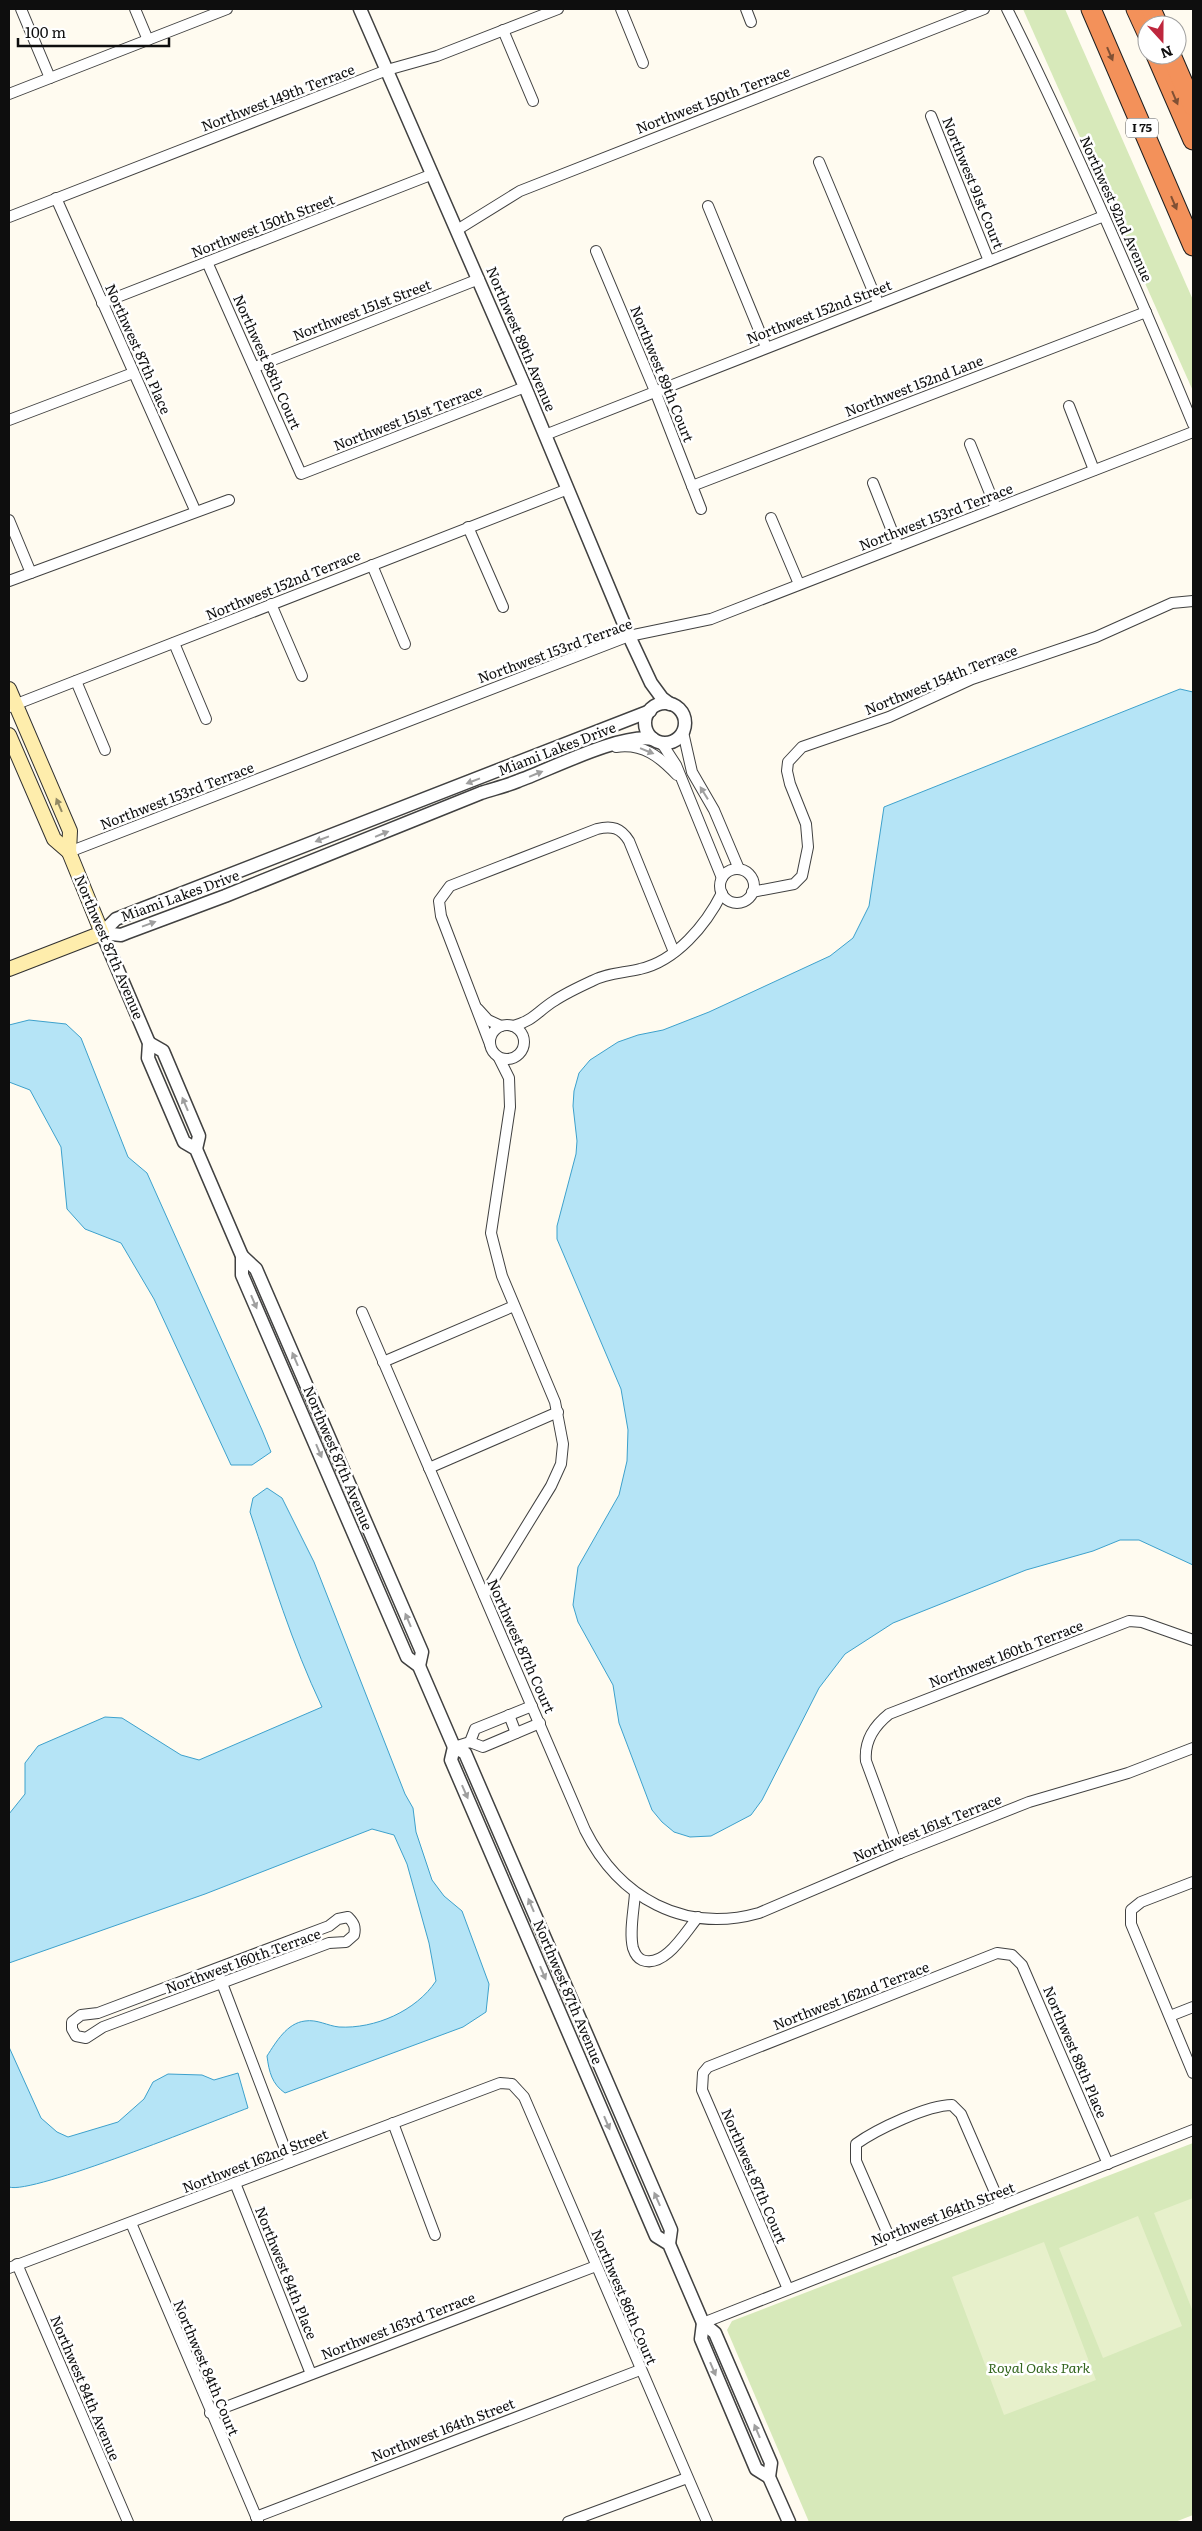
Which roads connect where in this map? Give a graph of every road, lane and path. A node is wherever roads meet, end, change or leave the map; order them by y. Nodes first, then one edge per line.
1 (21, 9) edge
2 (135, 9) edge
3 (228, 9) edge
4 (360, 9) edge
5 (558, 9) edge
6 (621, 9) edge
7 (746, 9) edge
8 (984, 9) edge
9 (1007, 9) edge
10 (1091, 9) edge
11 (751, 22) dead end
12 (504, 30) junction
13 (148, 40) junction
14 (642, 63) dead end
15 (1160, 65) edge
16 (1175, 65) edge
17 (387, 70) junction
18 (50, 78) junction
19 (9, 94) edge
20 (533, 101) dead end
21 (1193, 106) edge
22 (931, 116) dead end
23 (1193, 140) edge
24 (819, 162) dead end
25 (434, 174) junction
26 (56, 198) junction
27 (708, 206) dead end
28 (1104, 216) junction
29 (9, 217) edge
30 (457, 230) junction
31 (1193, 246) edge
32 (596, 251) dead end
33 (989, 261) junction
34 (207, 262) junction
35 (479, 280) junction
36 (102, 303) junction
37 (878, 303) junction
38 (1146, 312) junction
39 (766, 347) junction
40 (254, 367) junction
41 (133, 372) junction
42 (525, 387) junction
43 (655, 391) junction
44 (1069, 406) dead end
45 (9, 420) edge
46 (1193, 424) edge
47 (1193, 432) edge
48 (545, 435) junction
49 (970, 444) dead end
50 (1094, 470) junction
51 (301, 474) joint
52 (873, 483) dead end
53 (692, 486) junction
54 (568, 490) junction
55 (229, 500) dead end
56 (996, 508) junction
57 (701, 509) dead end
58 (195, 510) junction
59 (771, 518) dead end
60 (9, 520) edge
61 (468, 527) junction
62 (898, 546) junction
63 (372, 565) junction
64 (30, 573) junction
65 (9, 581) edge
66 (799, 584) junction
67 (1193, 601) edge
68 (272, 604) junction
69 (503, 607) dead end
70 (629, 636) junction
71 (174, 643) junction
72 (405, 644) dead end
73 (302, 676) dead end
74 (76, 681) junction
75 (651, 682) junction
76 (9, 689) edge
77 (670, 704) junction
78 (12, 706) edge
79 (651, 709) junction
80 (206, 719) dead end
81 (683, 732) junction
82 (9, 735) edge
83 (657, 740) junction
84 (605, 747) junction
85 (105, 750) dead end
86 (680, 778) junction
87 (70, 852) junction
88 (739, 869) junction
89 (722, 878) junction
90 (751, 878) junction
91 (772, 887) junction
92 (752, 892) junction
93 (722, 893) junction
94 (732, 902) junction
95 (712, 914) junction
96 (102, 933) junction
97 (674, 952) junction
98 (9, 969) edge
99 (476, 1006) junction
100 (534, 1018) junction
101 (501, 1026) junction
102 (513, 1026) junction
103 (490, 1044) junction
104 (525, 1044) junction
105 (517, 1057) junction
106 (499, 1058) junction
107 (510, 1078) junction
108 (514, 1306) junction
109 (362, 1312) dead end
110 (383, 1362) junction
111 (558, 1412) junction
112 (429, 1468) junction
113 (484, 1595) junction
114 (1193, 1640) edge
115 (532, 1706) junction
116 (509, 1715) junction
117 (540, 1723) junction
118 (516, 1733) junction
119 (470, 1742) junction
120 (454, 1747) junction
121 (1193, 1748) edge
122 (900, 1853) junction
123 (1193, 1882) edge
124 (636, 1893) junction
125 (670, 1910) joint
126 (698, 1917) junction
127 (1012, 1955) joint
128 (217, 1969) junction
129 (222, 1984) junction
130 (1193, 2007) edge
131 (1170, 2016) junction
132 (703, 2073) joint
133 (1193, 2073) edge
134 (512, 2084) joint
135 (394, 2123) junction
136 (1193, 2130) edge
137 (290, 2162) junction
138 (1108, 2164) junction
139 (235, 2183) junction
140 (1001, 2206) junction
141 (131, 2223) junction
142 (435, 2235) dead end
143 (894, 2248) junction
144 (13, 2266) edge
145 (596, 2266) junction
146 (788, 2289) junction
147 (703, 2323) junction
148 (640, 2370) junction
149 (311, 2374) junction
150 (210, 2413) junction
151 (687, 2478) junction
152 (257, 2519) edge
153 (128, 2522) edge
154 (568, 2522) edge
155 (706, 2522) edge
156 (788, 2522) edge

1 - 18 street
2 - 13 street
3 - 13 street
4 - 17 street, Northwest 89th Avenue
5 - 12 street, Northwest 149th Terrace
6 - 14 street
7 - 11 street
8 - 30 street, Northwest 150th Terrace
9 - 28 street, Northwest 92nd Avenue
10 -> 31 highway, I 75
12 - 17 street, Northwest 149th Terrace
12 - 20 street
13 - 18 street
15 -> 23 highway
16 - 21 highway
17 - 25 street, Northwest 89th Avenue
17 - 26 street, Northwest 149th Terrace
18 - 19 street
22 - 33 street, Northwest 91st Court
24 - 37 street
25 - 30 street, Northwest 89th Avenue
25 - 34 street, Northwest 150th Street
26 - 29 street, Northwest 149th Terrace
26 - 36 street, Northwest 87th Place
27 - 39 street
28 - 33 street, Northwest 152nd Street
28 - 38 street, Northwest 92nd Avenue
30 - 35 street, Northwest 89th Avenue
32 - 43 street, Northwest 89th Court
33 - 37 street, Northwest 152nd Street
34 - 36 street, Northwest 150th Street
34 - 40 street, Northwest 88th Court
35 - 40 street, Northwest 151st Street
35 - 42 street, Northwest 89th Avenue
36 - 41 street, Northwest 87th Place
37 - 39 street, Northwest 152nd Street
38 - 46 street, Northwest 92nd Avenue
38 - 53 street, Northwest 152nd Lane
39 - 43 street, Northwest 152nd Street
40 - 51 street, Northwest 88th Court
41 - 45 street
41 - 58 street, Northwest 87th Place
42 - 48 street, Northwest 89th Avenue
42 - 51 street, Northwest 151st Terrace
43 - 48 street, Northwest 152nd Street
43 - 53 street, Northwest 89th Court
44 - 50 street
47 - 50 street, Northwest 153rd Terrace
48 - 54 street, Northwest 89th Avenue
49 - 56 street
50 - 56 street, Northwest 153rd Terrace
52 - 62 street
53 - 57 street, Northwest 89th Court
54 - 61 street, Northwest 152nd Terrace
54 - 70 street, Northwest 89th Avenue
55 - 58 street
56 - 62 street, Northwest 153rd Terrace
58 - 64 street
59 - 66 street
60 - 64 street
61 - 63 street, Northwest 152nd Terrace
61 - 69 street
62 - 66 street, Northwest 153rd Terrace
63 - 68 street, Northwest 152nd Terrace
63 - 72 street
64 - 65 street
66 - 70 street, Northwest 153rd Terrace
67 - 91 street, Northwest 154th Terrace
68 - 71 street, Northwest 152nd Terrace
68 - 73 street
70 - 75 street, Northwest 89th Avenue
70 - 87 street, Northwest 153rd Terrace
71 - 74 street, Northwest 152nd Terrace
71 - 80 street
74 - 78 street, Northwest 152nd Terrace
74 - 85 street
75 - 77 street, Northwest 89th Avenue
75 - 79 street, Northwest 89th Avenue
76 - 78 main road, Northwest 87th Avenue
77 - 79 street
77 - 81 street
87 -> 78 main road, Northwest 87th Avenue
79 - 83 street
79 -> 96 street, Miami Lakes Drive
81 - 83 street
88 -> 81 street
82 - 87 main road, Northwest 87th Avenue
83 - 84 street, Miami Lakes Drive
83 - 86 street
84 -> 86 street
96 -> 84 street, Miami Lakes Drive
86 - 89 street
87 - 96 main road, Northwest 87th Avenue
88 - 89 street
88 - 90 street
89 - 93 street
90 - 91 street
90 - 92 street
91 - 92 street
92 - 94 street
93 - 94 street
93 - 95 street
94 - 95 street
95 - 97 street
96 - 98 main road
96 - 120 street, Northwest 87th Avenue
97 - 99 street
97 - 100 street
99 - 101 street
99 - 103 street
100 - 102 street
100 - 104 street
101 - 102 street
101 - 103 street
102 - 104 street
103 - 106 street
104 - 105 street
105 - 106 street
105 - 107 street
106 - 107 street
107 - 108 street
108 - 110 street
108 - 111 street
109 - 110 street, Northwest 87th Court
110 - 112 street, Northwest 87th Court
111 - 112 street
111 - 113 street
112 - 113 street, Northwest 87th Court
113 - 115 street, Northwest 87th Court
114 - 122 street, Northwest 160th Terrace
115 - 116 street
115 - 117 street, Northwest 87th Court
116 - 118 street
116 - 119 street
117 - 118 street
117 - 124 street, Northwest 87th Court
118 - 119 street
119 - 120 street
120 - 147 street, Northwest 87th Avenue
121 - 122 street, Northwest 161st Terrace
122 - 126 street, Northwest 161st Terrace
123 - 131 street
124 - 125 street, Northwest 87th Court
124 - 126 street
125 - 126 street, Northwest 161st Terrace
127 - 132 street, Northwest 162nd Terrace
127 - 138 street, Northwest 88th Place
128 - 129 street
128 - 129 street, Northwest 160th Terrace
128 - 129 street, Northwest 160th Terrace
129 - 137 street
130 - 131 street
131 - 133 street
132 - 146 street, Northwest 87th Court
134 - 135 street, Northwest 162nd Street
134 - 145 street, Northwest 86th Court
135 - 137 street, Northwest 162nd Street
135 - 142 street
136 - 138 street, Northwest 164th Street
137 - 139 street, Northwest 162nd Street
138 - 140 street, Northwest 164th Street
139 - 141 street, Northwest 162nd Street
139 - 149 street, Northwest 84th Place
140 - 143 street, Northwest 164th Street
140 - 143 street
141 - 144 street, Northwest 162nd Street
141 - 150 street, Northwest 84th Court
143 - 146 street, Northwest 164th Street
144 - 153 street, Northwest 84th Avenue
145 - 148 street, Northwest 86th Court
145 - 149 street, Northwest 163rd Terrace
146 - 147 street, Northwest 164th Street
147 - 156 street, Northwest 87th Avenue
148 - 151 street, Northwest 86th Court
148 - 152 street, Northwest 164th Street
149 - 150 street, Northwest 163rd Terrace
150 - 152 street, Northwest 84th Court
151 - 154 street
151 - 155 street, Northwest 86th Court

